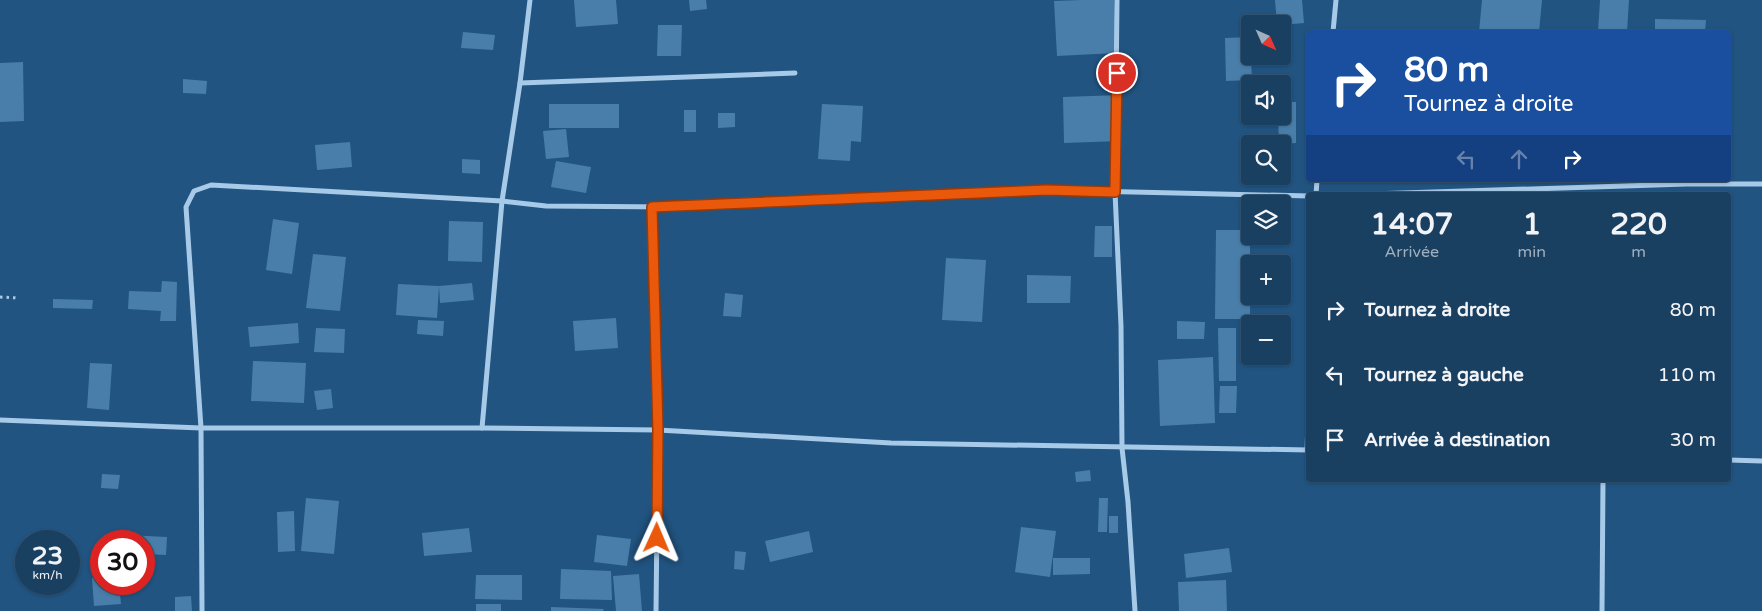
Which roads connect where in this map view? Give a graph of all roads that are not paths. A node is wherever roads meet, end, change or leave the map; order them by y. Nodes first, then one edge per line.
1 (530, 0) edge
2 (1118, 0) edge
3 (1336, 0) edge
4 (1333, 30) edge
5 (795, 74) dead end
6 (520, 83) junction
7 (1762, 184) edge
8 (1115, 192) junction
9 (1431, 192) edge
10 (1306, 196) edge
11 (502, 201) junction
12 (652, 207) junction
13 (0, 420) edge
14 (201, 428) junction
15 (482, 428) junction
16 (658, 430) junction
17 (1122, 448) junction
18 (1306, 450) edge
19 (1731, 460) edge
20 (1762, 461) edge
21 (1603, 482) edge
22 (202, 611) edge
23 (656, 611) edge
24 (1135, 611) edge
25 (1602, 611) edge

1 - 6 street
2 - 8 street
3 - 4 street
5 - 6 street
6 - 11 street
7 - 9 street
8 - 10 street
8 - 12 street
8 - 17 street
11 - 12 street
11 - 14 street
11 - 15 street
12 - 16 street
13 - 14 street
14 - 15 street
14 - 22 street
15 - 16 street
16 - 17 street
16 - 23 street
17 - 18 street
17 - 24 street
19 - 20 street
21 - 25 street

